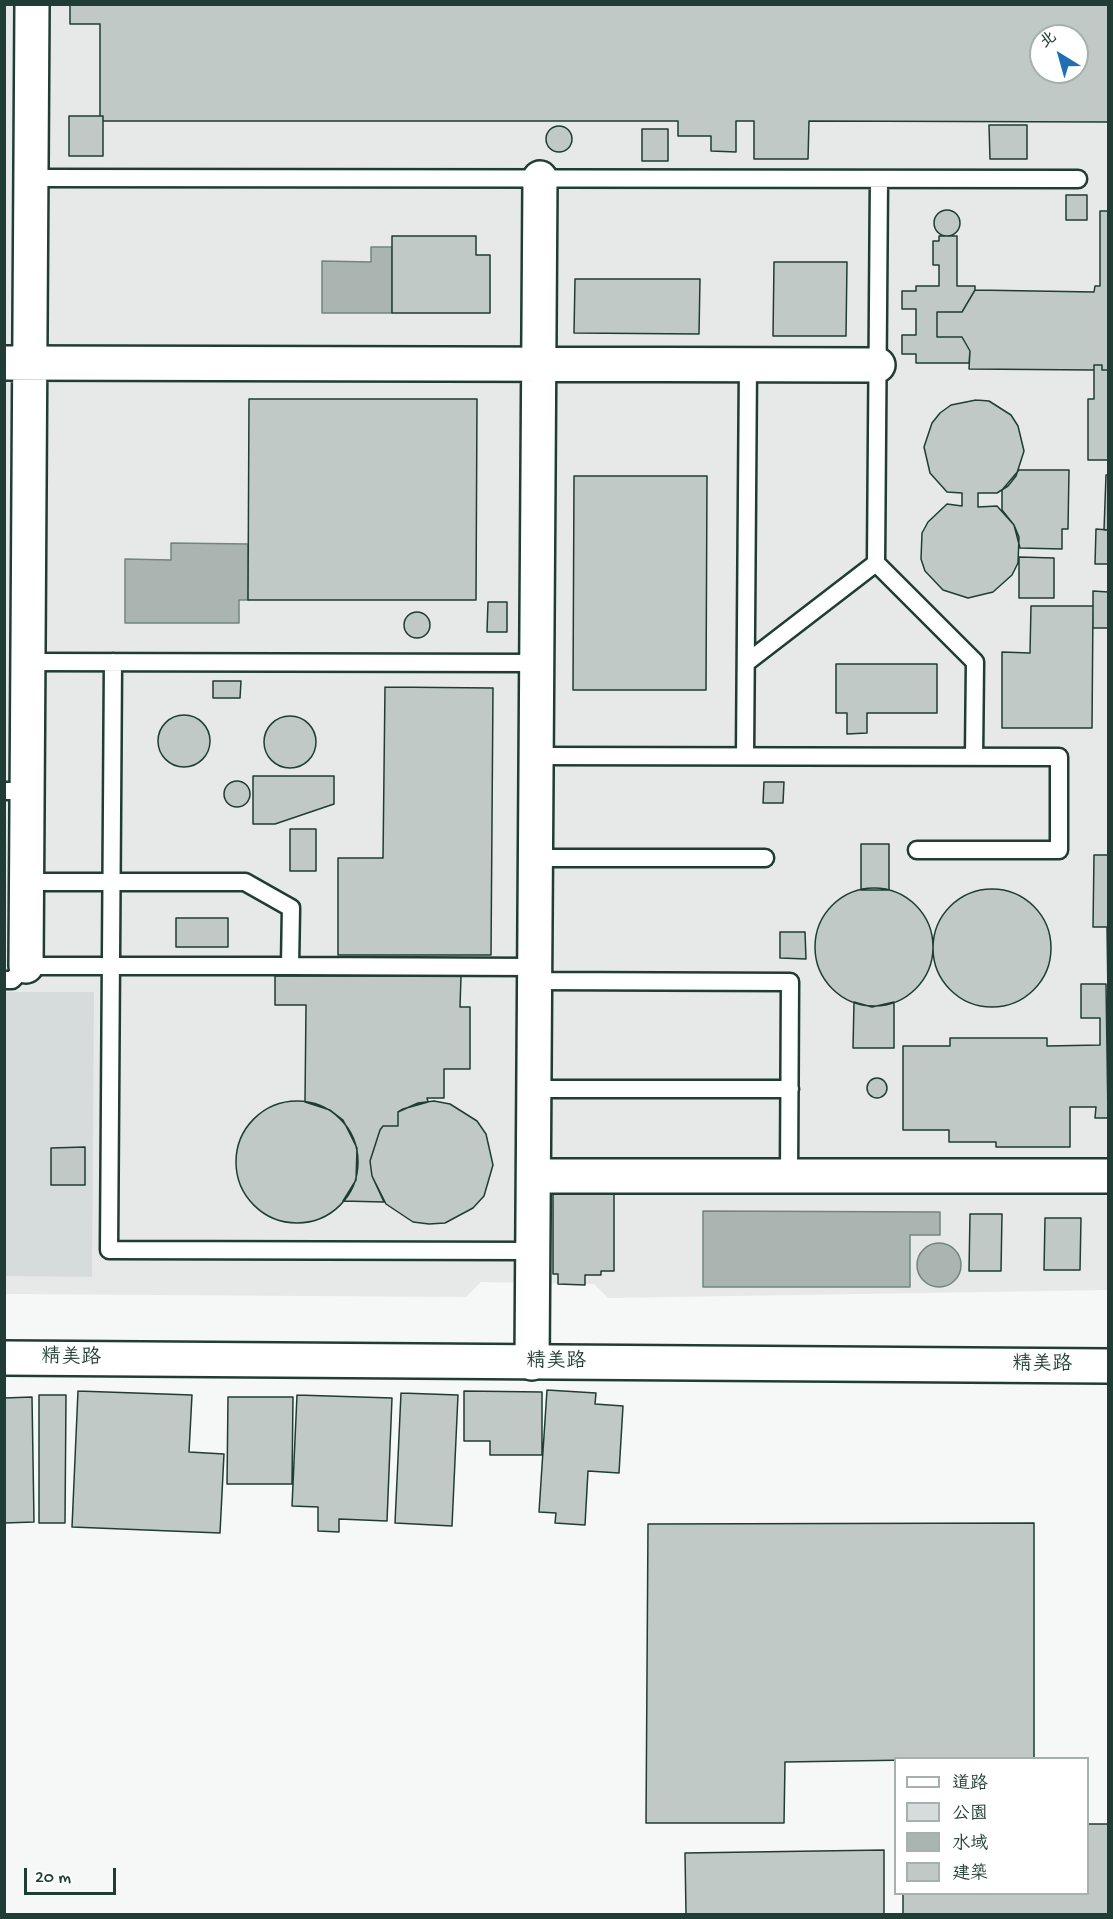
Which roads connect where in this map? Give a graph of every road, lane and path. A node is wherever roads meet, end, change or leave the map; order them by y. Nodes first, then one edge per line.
1 (32, 4) edge
2 (31, 178) junction
3 (540, 178) junction
4 (879, 179) junction
5 (1078, 179) dead end
6 (17, 363) edge
7 (539, 364) junction
8 (748, 364) junction
9 (878, 364) junction
10 (876, 563) junction
11 (27, 662) junction
12 (113, 662) junction
13 (537, 663) junction
14 (746, 663) junction
15 (536, 756) junction
16 (745, 756) junction
17 (974, 757) junction
18 (16, 791) edge
19 (917, 850) dead end
20 (536, 858) junction
21 (765, 858) dead end
22 (26, 882) junction
23 (112, 882) junction
24 (111, 966) junction
25 (290, 966) junction
26 (15, 973) edge
27 (535, 974) junction
28 (534, 1089) junction
29 (790, 1089) junction
30 (534, 1176) junction
31 (789, 1176) junction
32 (1108, 1176) edge
33 (533, 1251) junction
34 (4, 1358) edge
35 (532, 1363) junction
36 (1108, 1366) edge

1 - 2 street
2 - 3 lane
2 - 6 street
3 - 4 lane
3 - 7 street
4 - 5 lane
4 - 9 lane
6 - 7 street
6 - 11 street
7 - 8 street
7 - 13 street
8 - 9 street
8 - 14 lane
9 - 10 lane
10 - 14 lane
10 - 17 lane
11 - 12 lane
11 - 18 street
12 - 13 lane
12 - 23 lane
13 - 15 street
14 - 16 lane
15 - 16 lane
15 - 20 street
16 - 17 lane
17 - 19 lane
18 - 22 street
20 - 21 lane
20 - 27 street
22 - 23 lane
22 - 26 street
23 - 24 lane
23 - 25 lane
24 - 25 lane
24 - 26 lane
24 - 33 lane
25 - 27 lane
27 - 28 street
27 - 29 lane
28 - 29 lane
28 - 30 street
29 - 31 lane
30 - 31 street
30 - 33 street
31 - 32 street
33 - 35 street
34 - 35 street, 精美路
35 - 36 street, 精美路

